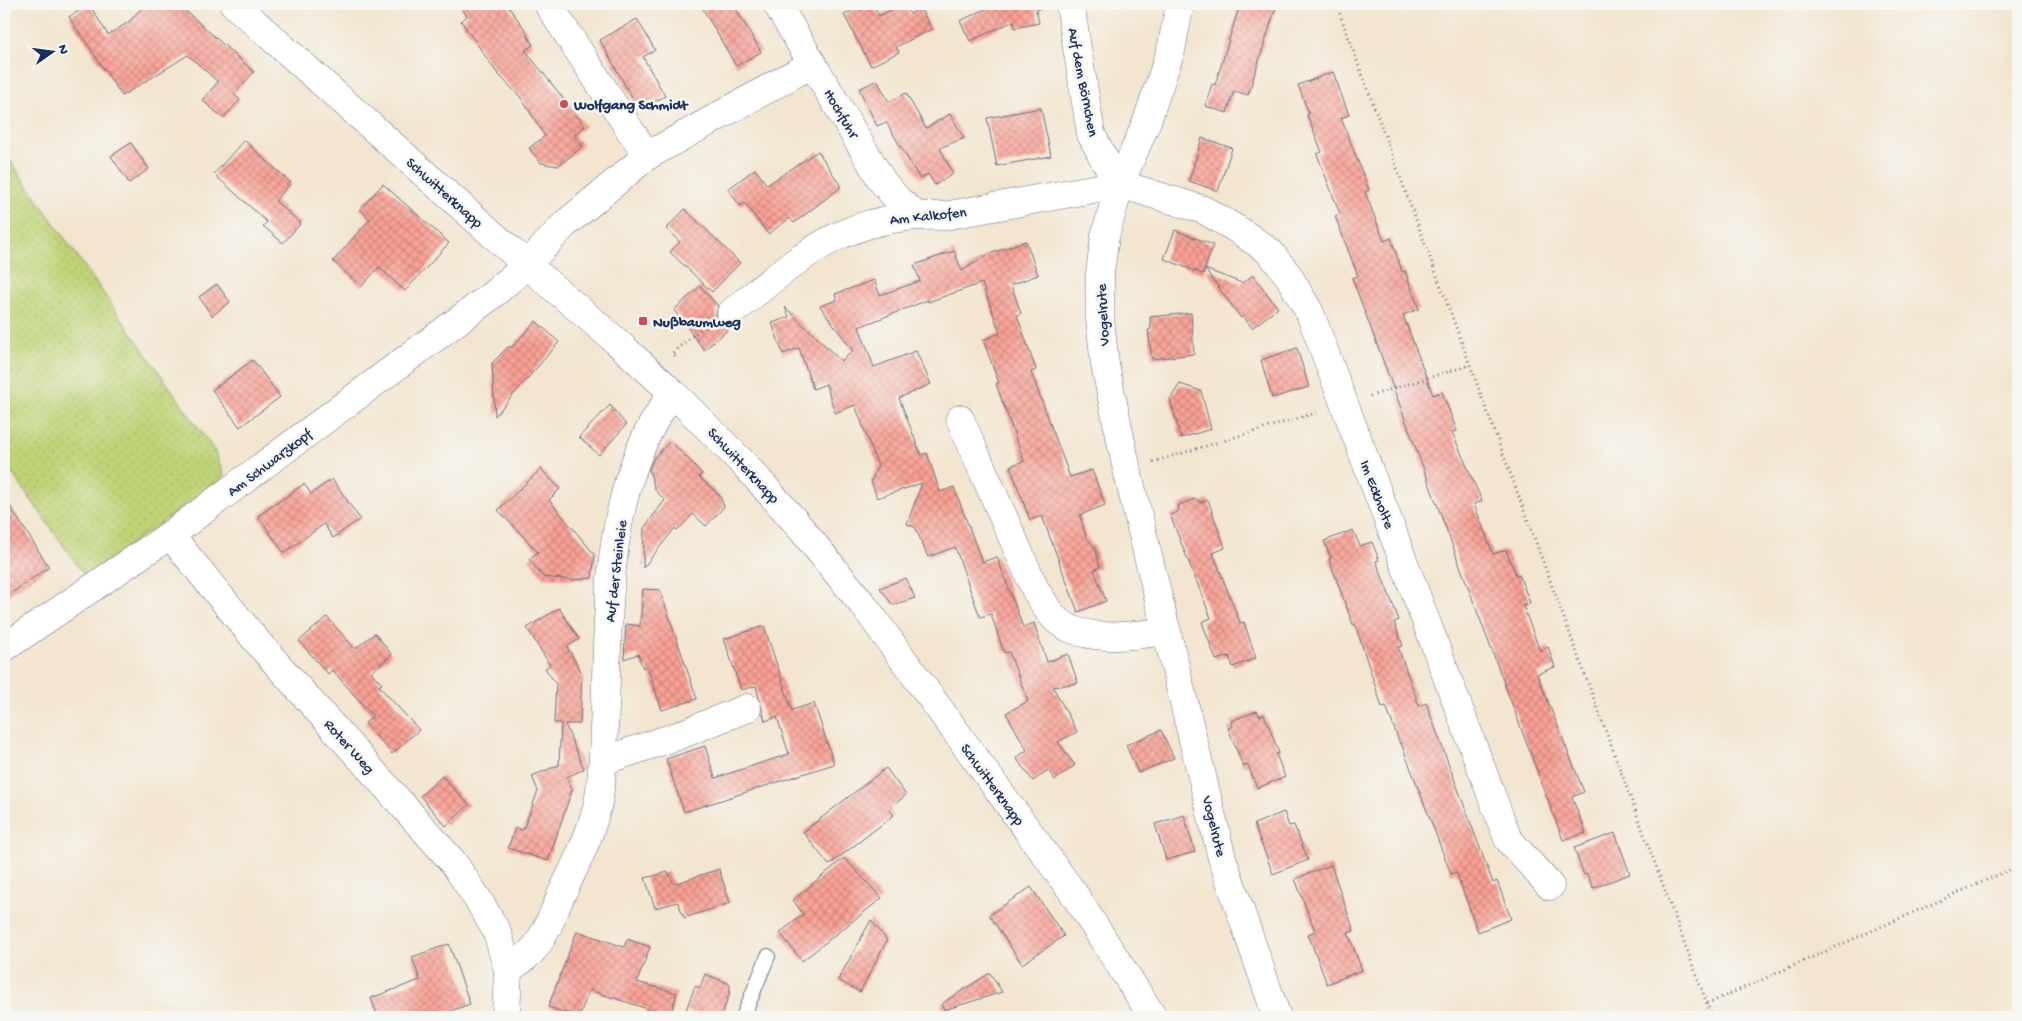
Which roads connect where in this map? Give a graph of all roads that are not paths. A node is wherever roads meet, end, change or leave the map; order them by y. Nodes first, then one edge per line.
1 (234, 4) edge
2 (548, 4) edge
3 (777, 4) edge
4 (1070, 4) edge
5 (1180, 4) edge
6 (812, 64) junction
7 (647, 156) junction
8 (1120, 184) junction
9 (916, 215) junction
10 (526, 265) junction
11 (731, 313) road end
12 (673, 393) junction
13 (960, 420) dead end
14 (170, 535) junction
15 (1167, 631) junction
16 (4, 648) edge
17 (747, 708) dead end
18 (603, 761) junction
19 (1550, 886) dead end
20 (768, 956) dead end
21 (508, 970) junction
22 (506, 1017) edge
23 (743, 1017) edge
24 (1153, 1017) edge
25 (1277, 1017) edge

1 - 10 street, Schwitterknapp
2 - 7 street
3 - 6 street, Hochfuhr
4 - 8 street, Auf dem Börnchen
5 - 8 street, Vogelrute
6 - 7 street
6 - 9 street, Hochfuhr
7 - 10 street
8 - 9 street, Am Kalkofen
8 - 15 street, Vogelrute
8 - 19 street, Im Eckholte
9 - 11 street, Am Kalkofen
10 - 12 street, Schwitterknapp
10 - 14 street, Am Schwarzkopf
12 - 18 street, Auf der Steinleie
12 - 24 street, Schwitterknapp
13 - 15 street
14 - 16 street, Am Schwarzkopf
14 - 21 street, Roter Weg
15 - 25 street, Vogelrute
17 - 18 street
18 - 21 street, Auf der Steinleie
20 - 23 lane
21 - 22 street

